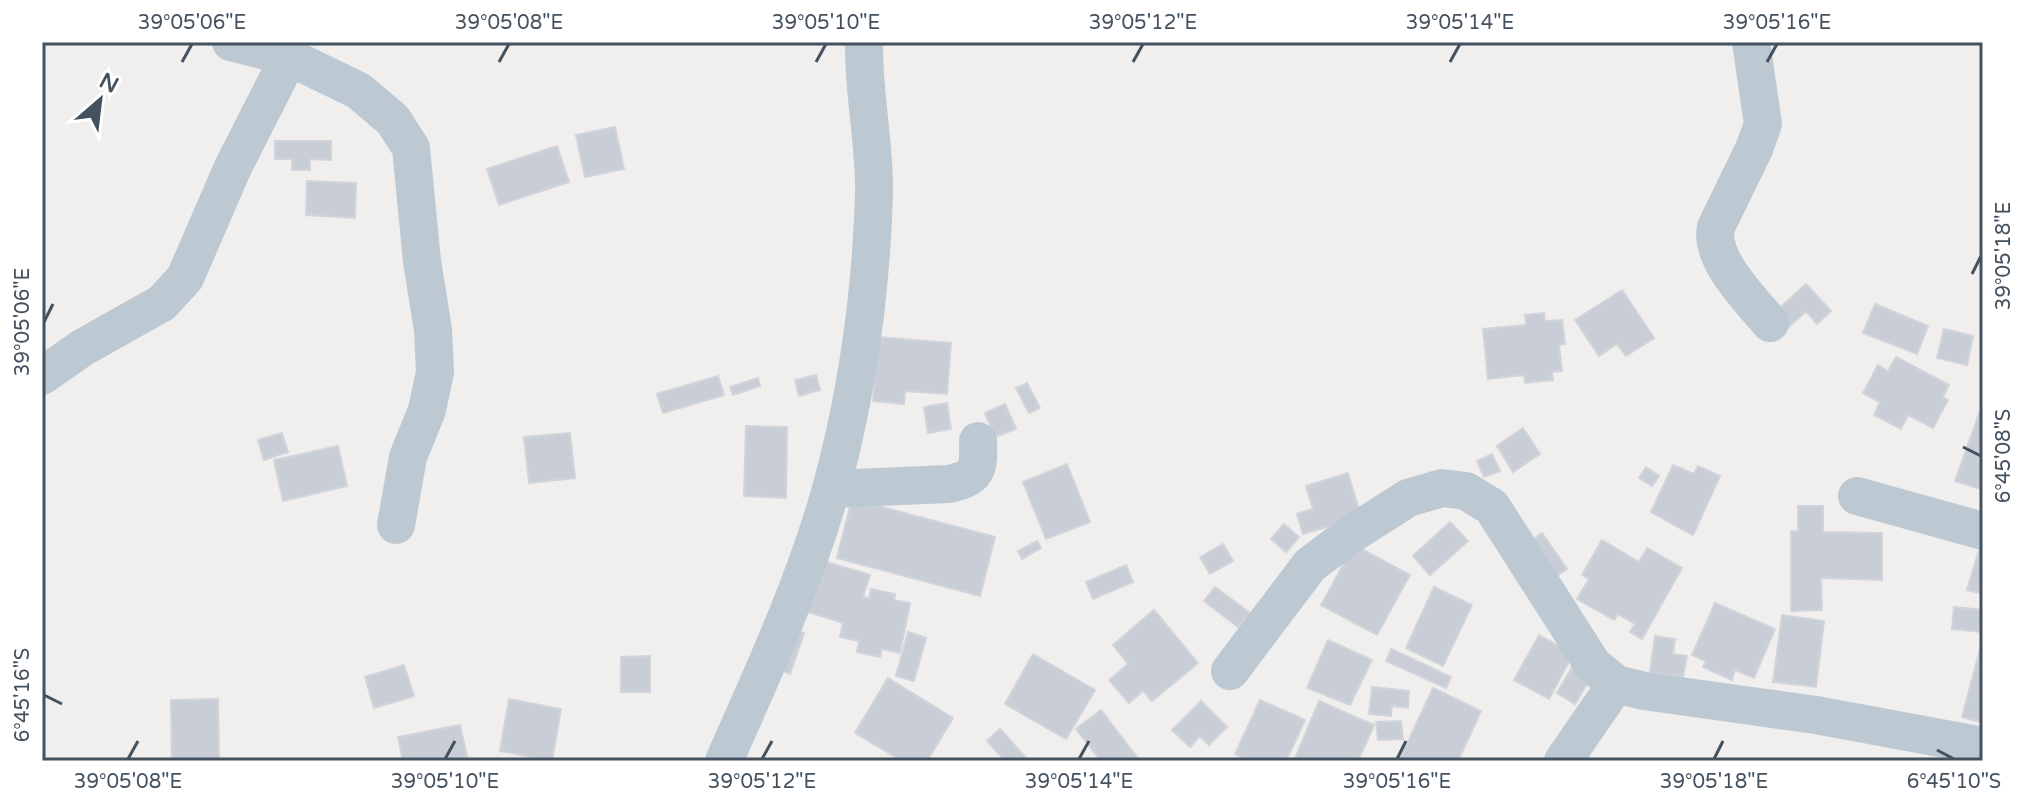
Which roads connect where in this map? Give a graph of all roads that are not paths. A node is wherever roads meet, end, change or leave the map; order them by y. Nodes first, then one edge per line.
1 (231, 42) edge
2 (864, 42) edge
3 (1751, 42) edge
4 (289, 57) junction
5 (1770, 323) dead end
6 (42, 376) edge
7 (978, 441) dead end
8 (831, 489) junction
9 (1857, 496) dead end
10 (396, 525) dead end
11 (1983, 531) edge
12 (1230, 671) dead end
13 (1616, 684) junction
14 (1983, 746) edge
15 (724, 761) edge
16 (1563, 761) edge

1 - 4 street
2 - 8 street
3 - 5 street
4 - 6 street
4 - 10 street
7 - 8 street
8 - 15 street
9 - 11 street
12 - 13 street
13 - 14 street
13 - 16 street

